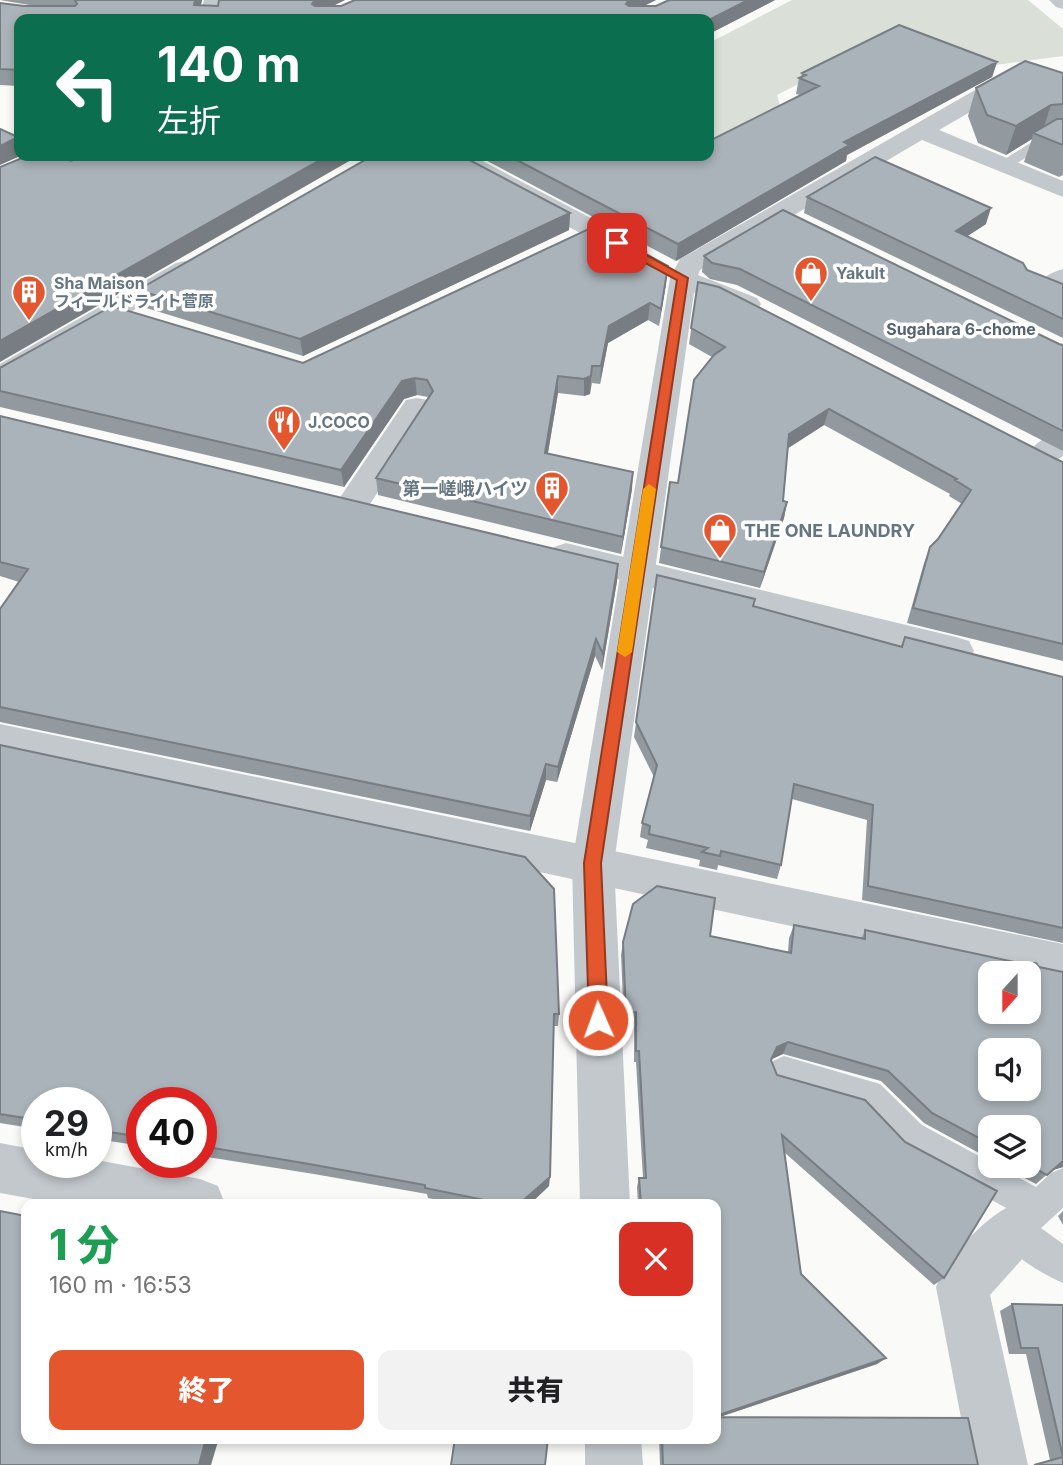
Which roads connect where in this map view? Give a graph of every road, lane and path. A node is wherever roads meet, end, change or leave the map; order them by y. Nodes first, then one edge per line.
1 (1063, 80) edge
2 (921, 131) junction
3 (1063, 140) edge
4 (465, 161) edge
5 (1003, 165) junction
6 (1063, 190) edge
7 (779, 213) junction
8 (804, 225) edge
9 (593, 231) junction
10 (568, 243) edge
11 (206, 257) edge
12 (667, 270) junction
13 (113, 310) junction
14 (774, 318) edge
15 (151, 322) edge
16 (0, 376) edge
17 (417, 407) dead end
18 (353, 504) edge
19 (543, 550) edge
20 (637, 571) junction
21 (983, 658) edge
22 (0, 740) edge
23 (593, 863) junction
24 (1063, 964) edge
25 (784, 1072) dead end
26 (0, 1168) edge
27 (1063, 1185) edge
28 (172, 1199) edge
29 (605, 1199) edge
30 (1025, 1218) junction
31 (1063, 1265) edge
32 (613, 1444) edge
33 (614, 1465) edge
34 (999, 1465) edge

1 - 2 street
2 - 5 street
2 - 7 street
3 - 5 lane
4 - 9 street
5 - 6 street
7 - 8 street
7 - 12 street
9 - 10 street
9 - 12 street
11 - 13 street
12 - 14 street
12 - 20 street
13 - 15 street
13 - 16 street
17 - 18 street
19 - 20 street
20 - 21 street
20 - 23 street
22 - 23 street
23 - 24 street
23 - 29 street
25 - 30 lane
26 - 28 street
27 - 30 lane
30 - 31 lane
30 - 34 street
32 - 33 street

